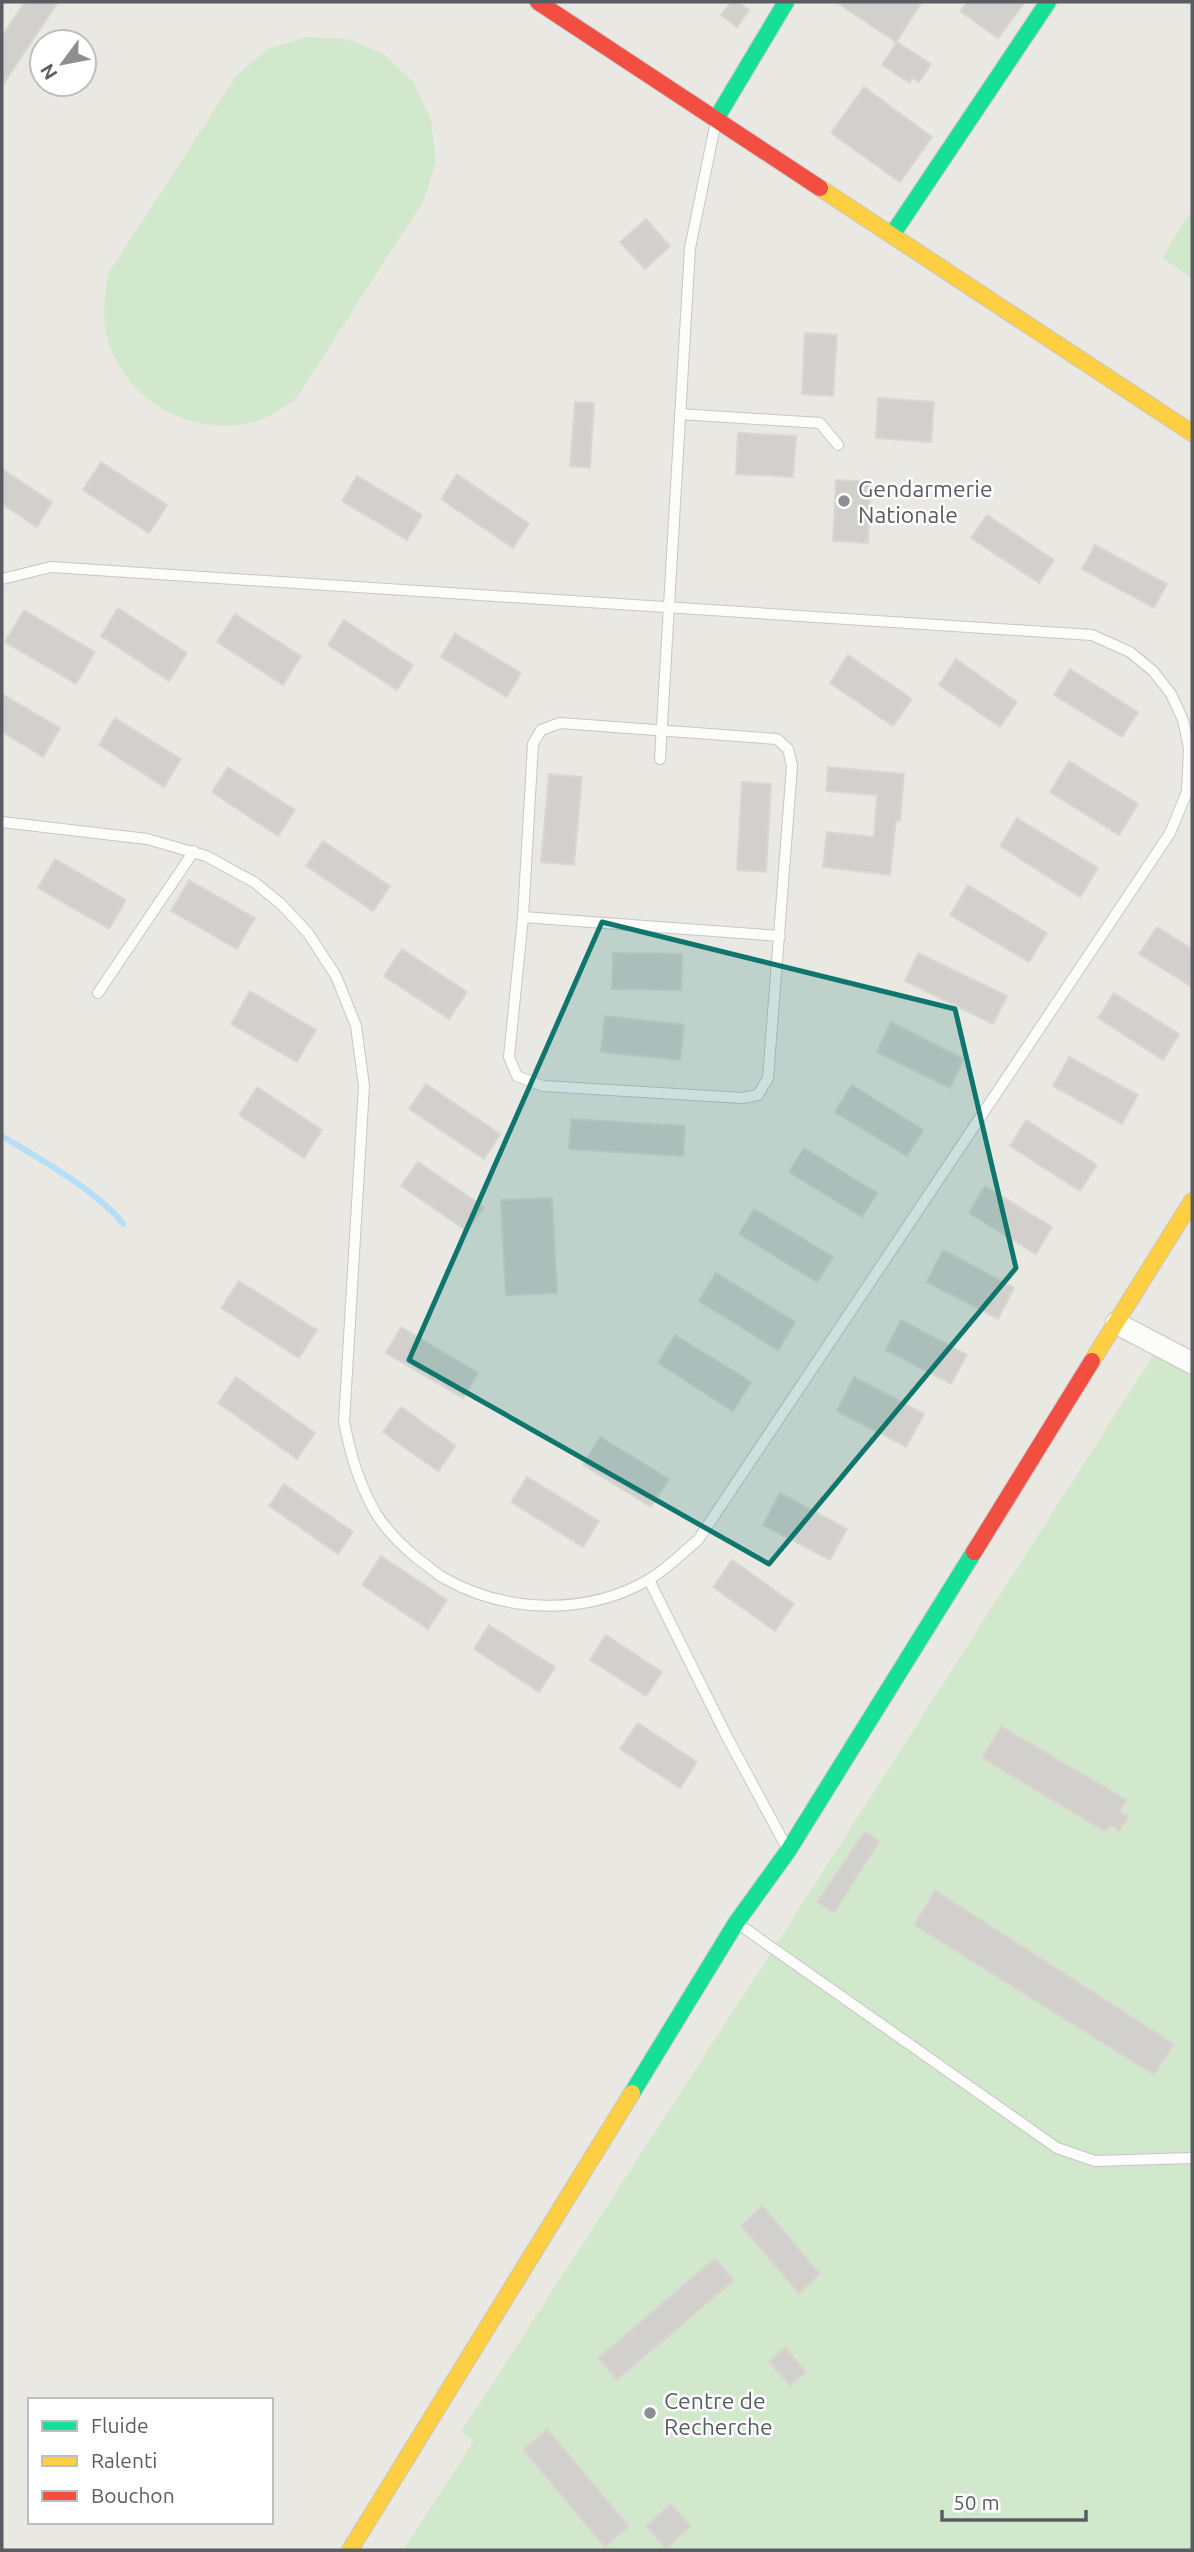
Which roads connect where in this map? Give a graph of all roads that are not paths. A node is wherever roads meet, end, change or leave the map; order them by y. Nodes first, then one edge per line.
1 (538, 2) edge
2 (786, 2) edge
3 (1048, 2) edge
4 (716, 119) junction
5 (892, 235) junction
6 (680, 414) junction
7 (1192, 433) edge
8 (838, 445) dead end
9 (2, 579) edge
10 (671, 606) junction
11 (662, 729) junction
12 (660, 759) dead end
13 (2, 822) edge
14 (194, 851) junction
15 (523, 917) junction
16 (780, 936) junction
17 (98, 993) dead end
18 (1192, 1201) edge
19 (1116, 1322) junction
20 (1192, 1363) edge
21 (649, 1580) junction
22 (788, 1851) junction
23 (736, 1923) junction
24 (1192, 2158) edge
25 (349, 2550) edge

1 - 4 street
2 - 4 street
3 - 5 street
4 - 5 street
4 - 6 lane
5 - 7 street
6 - 8 lane
6 - 10 lane
9 - 10 lane
10 - 11 lane
10 - 21 lane
11 - 12 lane
11 - 15 lane
11 - 16 lane
13 - 14 lane
14 - 17 lane
14 - 21 lane
15 - 16 lane
15 - 16 lane
18 - 19 street
19 - 20 street
19 - 22 street
21 - 22 lane
22 - 23 street
23 - 24 lane
23 - 25 street

